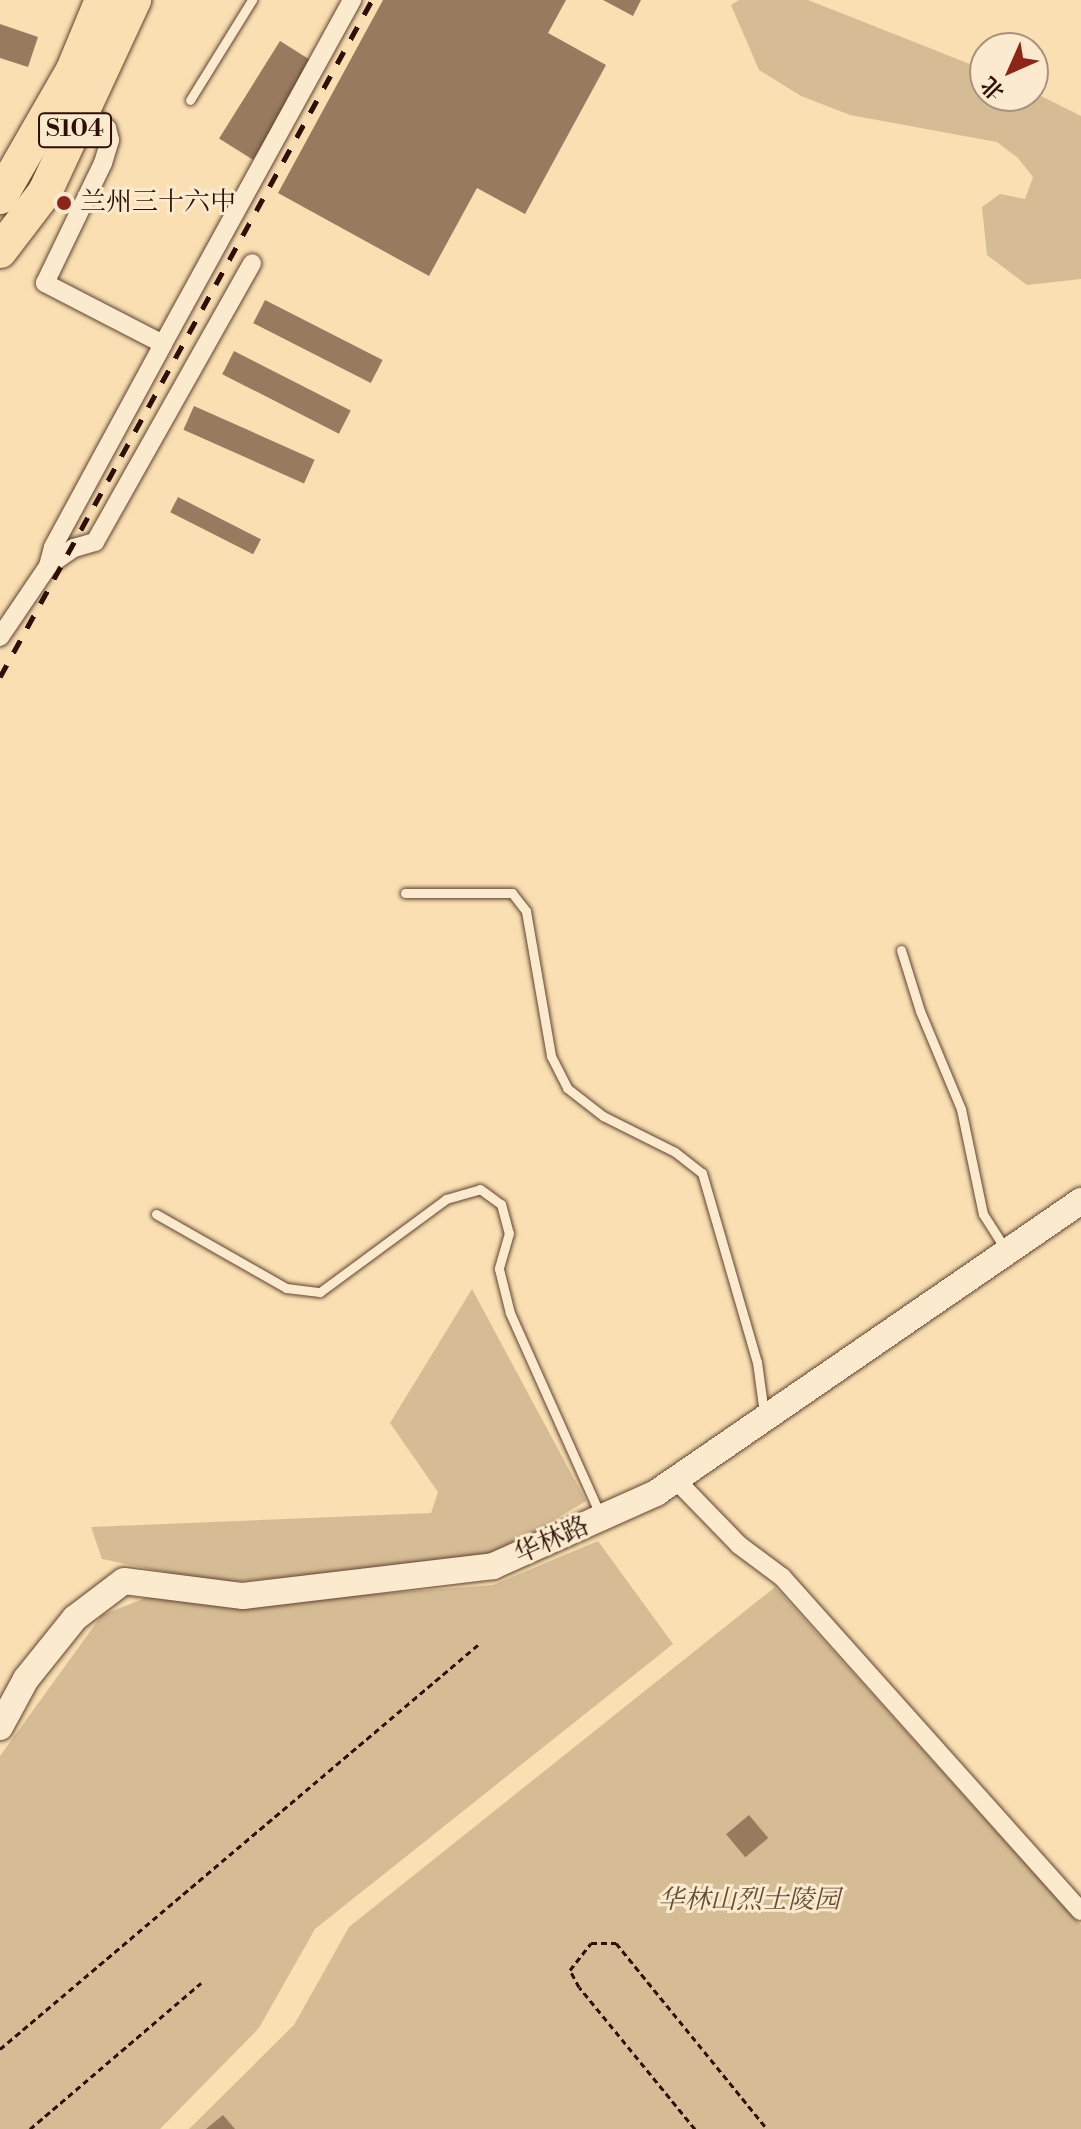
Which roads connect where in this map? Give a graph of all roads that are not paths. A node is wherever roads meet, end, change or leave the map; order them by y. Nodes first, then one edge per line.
1 (102, 0) edge
2 (134, 0) edge
3 (252, 0) edge
4 (352, 0) edge
5 (190, 100) dead end
6 (85, 111) junction
7 (0, 197) edge
8 (0, 251) edge
9 (252, 263) dead end
10 (163, 344) junction
11 (48, 566) junction
12 (0, 637) edge
13 (405, 893) dead end
14 (901, 950) dead end
15 (1081, 1201) edge
16 (156, 1214) dead end
17 (1007, 1253) junction
18 (765, 1421) junction
19 (676, 1480) junction
20 (602, 1519) junction
21 (0, 1727) edge
22 (1081, 1911) edge

1 - 7 highway, S104
2 - 6 highway, S104
3 - 5 lane
4 - 10 street
6 - 8 highway, S104
6 - 10 street
9 - 11 street
10 - 11 street
11 - 12 street
13 - 18 lane
14 - 17 lane
15 - 17 street, 华林路
16 - 20 lane
17 - 18 street, 华林路
18 - 19 street, 华林路
19 - 20 street, 华林路
19 - 22 street
20 - 21 street, 华林路

